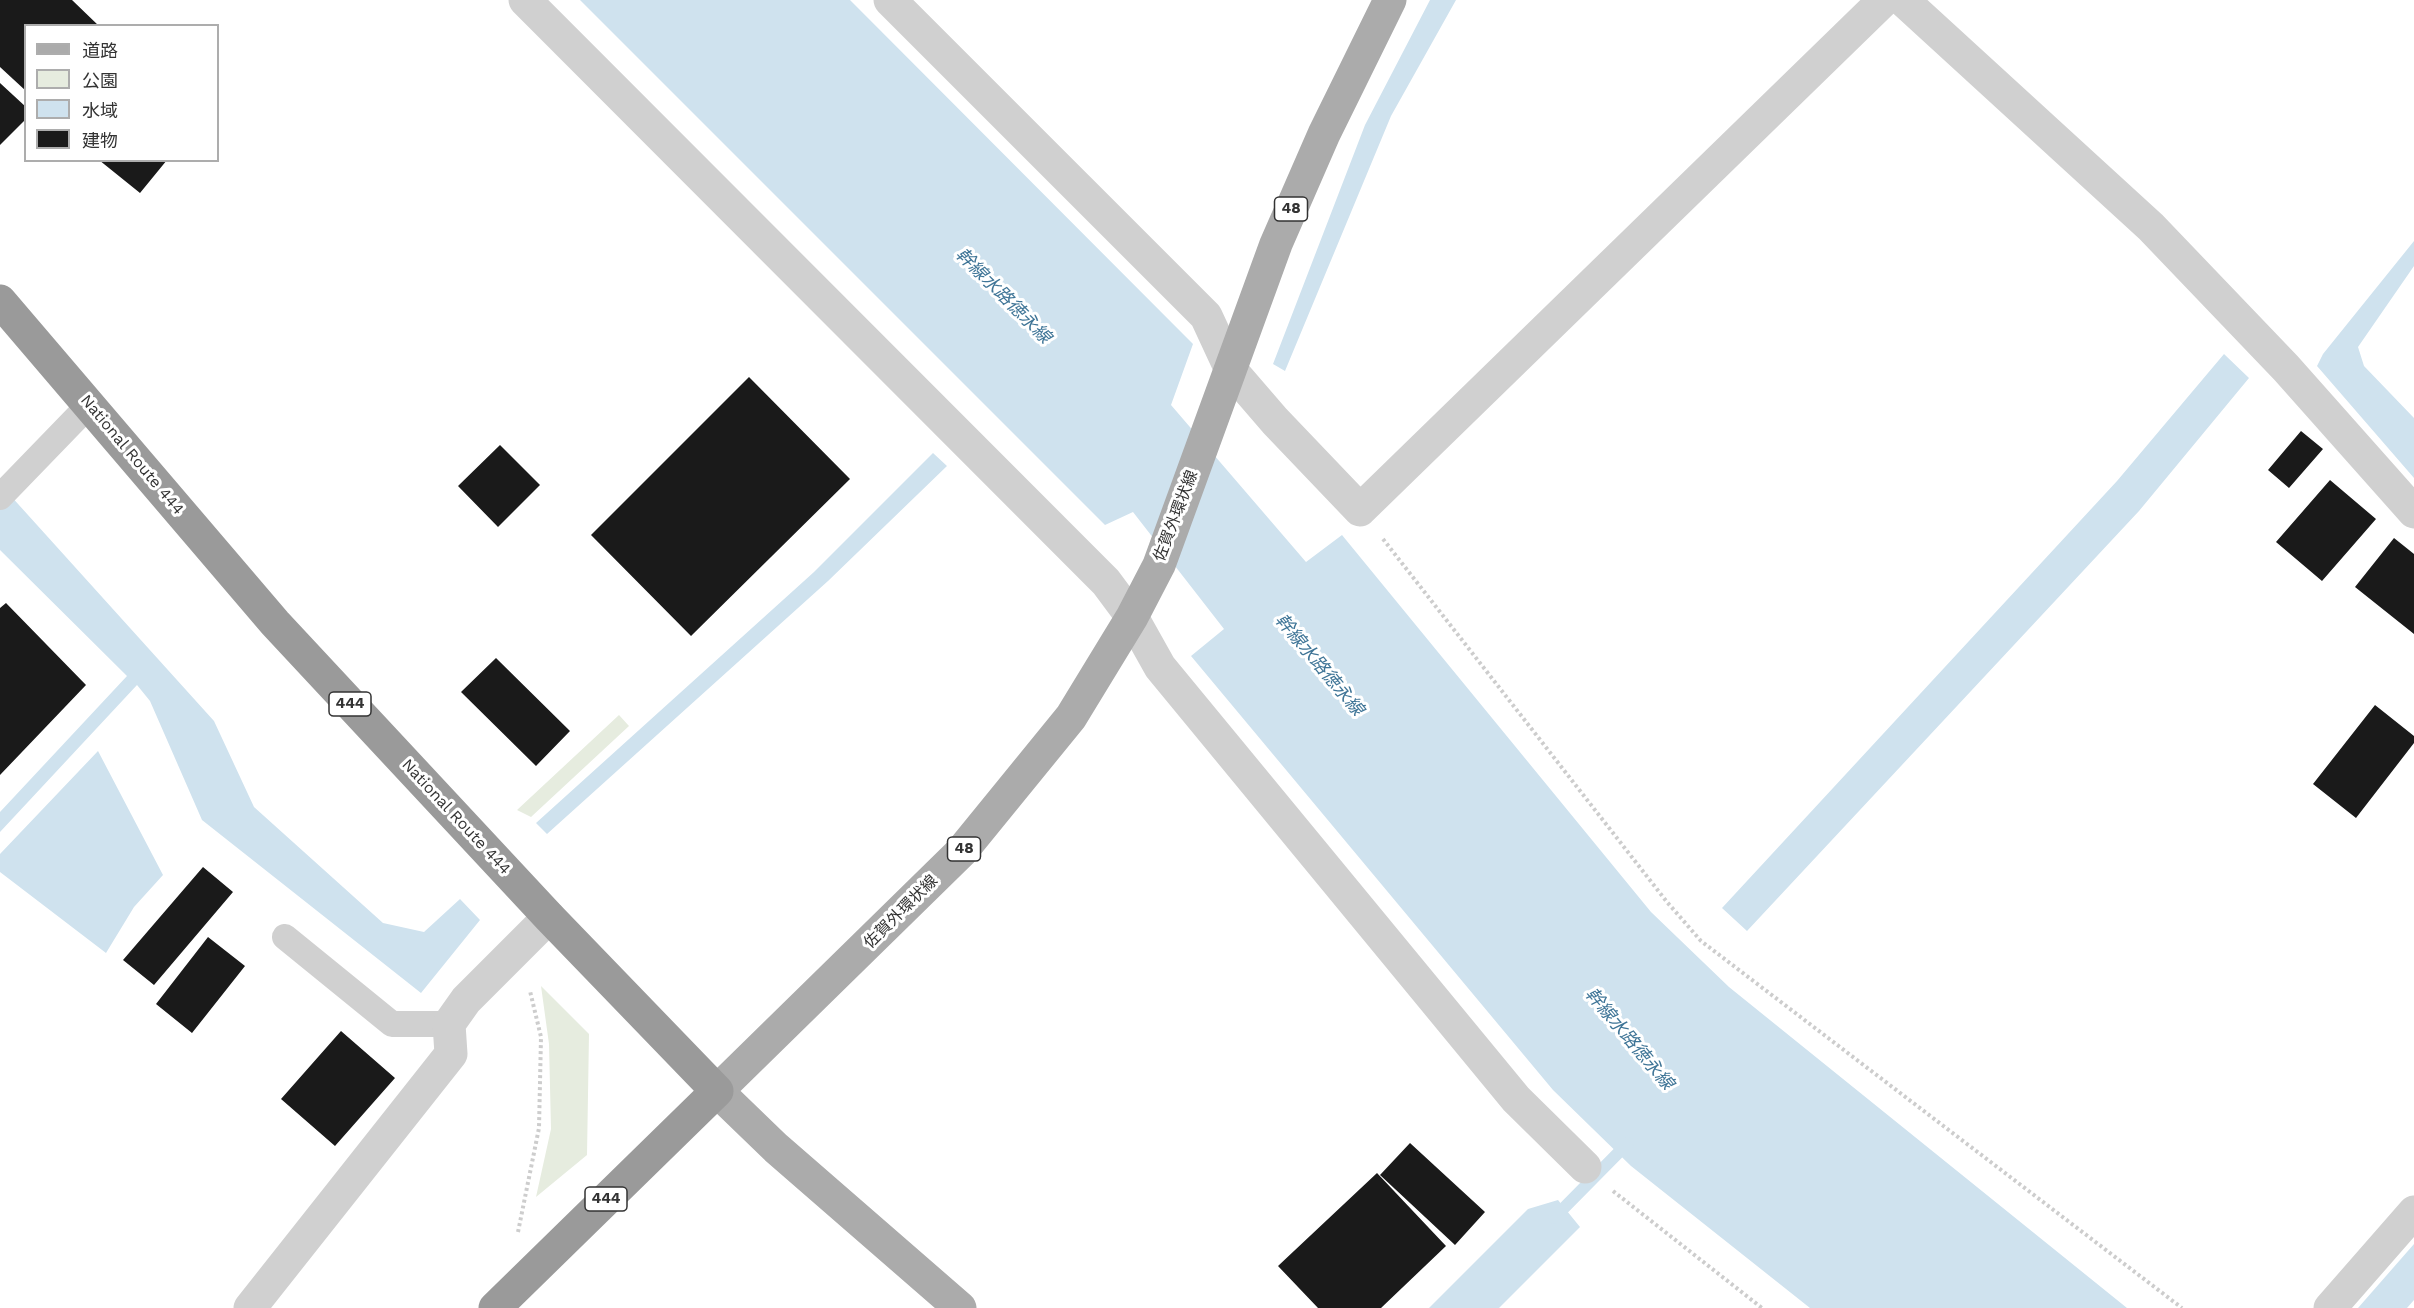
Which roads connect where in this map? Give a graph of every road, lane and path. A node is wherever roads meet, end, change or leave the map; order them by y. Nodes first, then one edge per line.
1 (525, 0) edge
2 (890, 0) edge
3 (1390, 0) edge
4 (1884, 0) edge
5 (1903, 0) edge
6 (0, 301) edge
7 (1231, 370) junction
8 (89, 405) junction
9 (8, 489) edge
10 (1360, 510) junction
11 (2414, 512) edge
12 (1132, 617) junction
13 (549, 917) junction
14 (285, 937) dead end
15 (519, 947) junction
16 (449, 1024) junction
17 (717, 1091) junction
18 (1596, 1176) joint
19 (2414, 1212) edge
20 (517, 1236) dead end
21 (250, 1308) edge
22 (495, 1308) edge
23 (960, 1308) edge
24 (1762, 1308) edge
25 (2182, 1308) edge
26 (2330, 1308) edge

1 - 12 street
2 - 7 street
3 - 7 main road, 48
4 - 10 street
5 - 11 street
6 - 8 highway, National Route 444 / 444
7 - 10 street
7 - 12 main road, 佐賀外環状線 / 48
8 - 9 lane
8 - 13 highway, National Route 444 / 444
10 - 25 path
12 - 17 main road, 佐賀外環状線 / 48
12 - 18 street
13 - 15 street
13 - 17 highway, National Route 444 / 444
14 - 16 lane
15 - 16 street
15 - 20 path
16 - 21 street
17 - 22 highway, 444
17 - 23 main road
18 - 24 path
19 - 26 street

